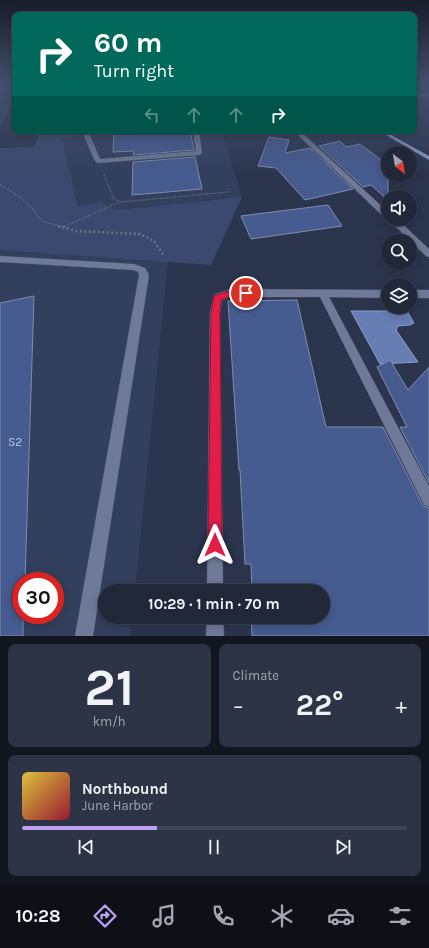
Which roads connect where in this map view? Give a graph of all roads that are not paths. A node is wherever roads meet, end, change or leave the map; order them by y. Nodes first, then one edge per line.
1 (87, 134) edge
2 (196, 134) edge
3 (300, 134) edge
4 (381, 209) edge
5 (399, 226) edge
6 (429, 254) edge
7 (0, 259) edge
8 (323, 294) junction
9 (381, 294) edge
10 (417, 294) edge
11 (429, 294) edge
12 (429, 500) edge
13 (215, 584) edge
14 (215, 624) edge
15 (84, 636) edge
16 (215, 636) edge

1 - 2 street
3 - 4 street
5 - 6 street
7 - 15 street
8 - 9 street
8 - 12 street
8 - 13 street
10 - 11 street
14 - 16 street

